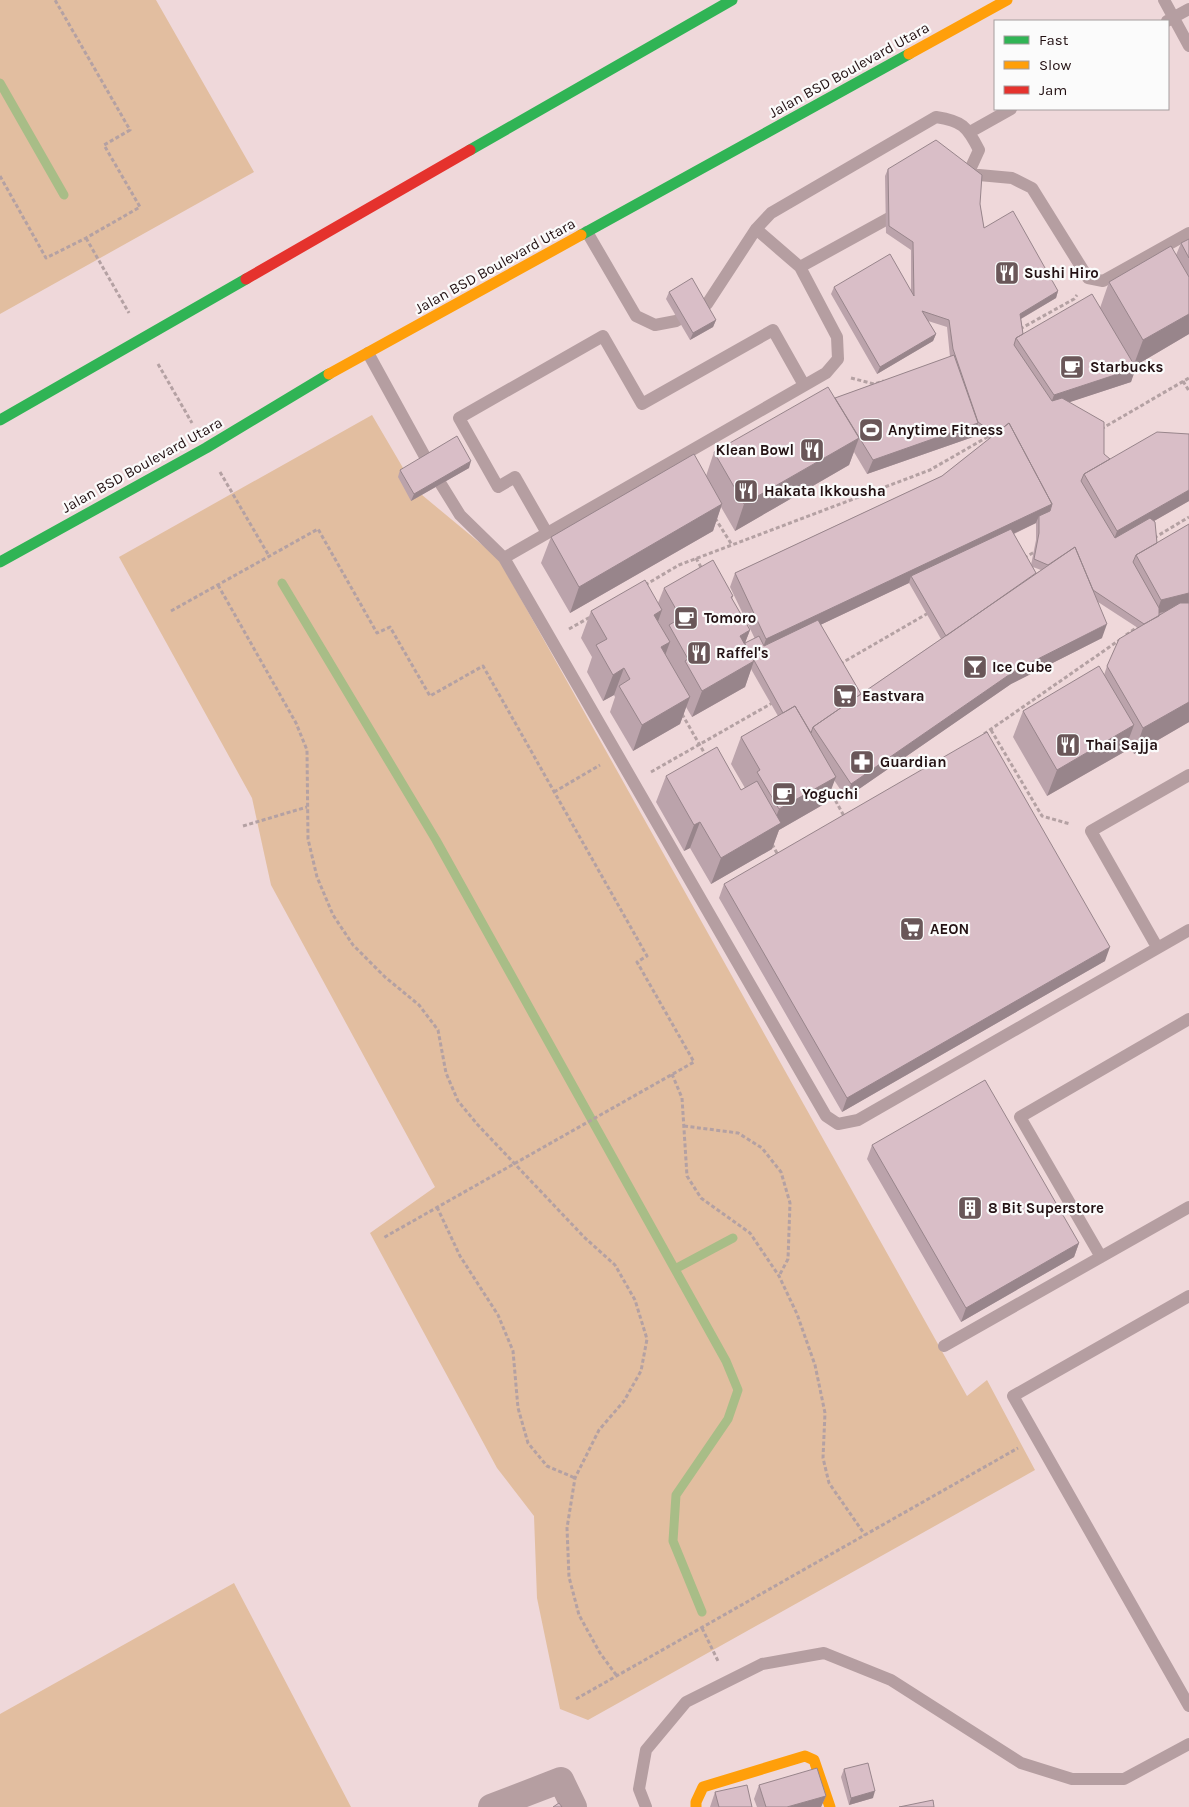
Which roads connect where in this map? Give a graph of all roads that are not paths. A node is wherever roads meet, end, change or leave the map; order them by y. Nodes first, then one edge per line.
1 (732, 0) edge
2 (1007, 0) edge
3 (1164, 0) edge
4 (1189, 9) edge
5 (1170, 19) edge
6 (1189, 46) edge
7 (1009, 110) edge
8 (970, 132) junction
9 (968, 174) junction
10 (951, 184) edge
11 (909, 208) edge
12 (756, 229) junction
13 (587, 232) junction
14 (1189, 233) edge
15 (800, 268) junction
16 (368, 353) junction
17 (804, 385) junction
18 (0, 420) edge
19 (547, 534) junction
20 (504, 558) junction
21 (0, 562) edge
22 (1189, 775) edge
23 (1189, 930) edge
24 (1157, 947) junction
25 (1189, 1019) edge
26 (1189, 1207) edge
27 (1101, 1257) junction
28 (1189, 1296) edge
29 (944, 1346) dead end
30 (1189, 1706) edge
31 (1189, 1744) edge
32 (491, 1807) edge
33 (574, 1807) edge
34 (646, 1807) edge
35 (696, 1807) edge
36 (830, 1807) edge

1 - 18 main road
2 - 13 main road, Jalan BSD Boulevard Utara
3 - 5 lane
4 - 5 lane
5 - 6 lane
7 - 8 lane
8 - 9 lane
8 - 12 lane
9 - 10 lane
9 - 14 lane
11 - 15 lane
12 - 13 lane
12 - 15 lane
13 - 16 main road, Jalan BSD Boulevard Utara
15 - 17 lane
16 - 20 lane
16 - 21 main road, Jalan BSD Boulevard Utara
17 - 19 lane
17 - 19 lane
19 - 20 lane
20 - 24 lane
22 - 24 lane
23 - 24 lane
25 - 27 lane
26 - 27 lane
27 - 29 lane
28 - 30 lane
31 - 34 lane
32 - 33 street
35 - 36 main road

